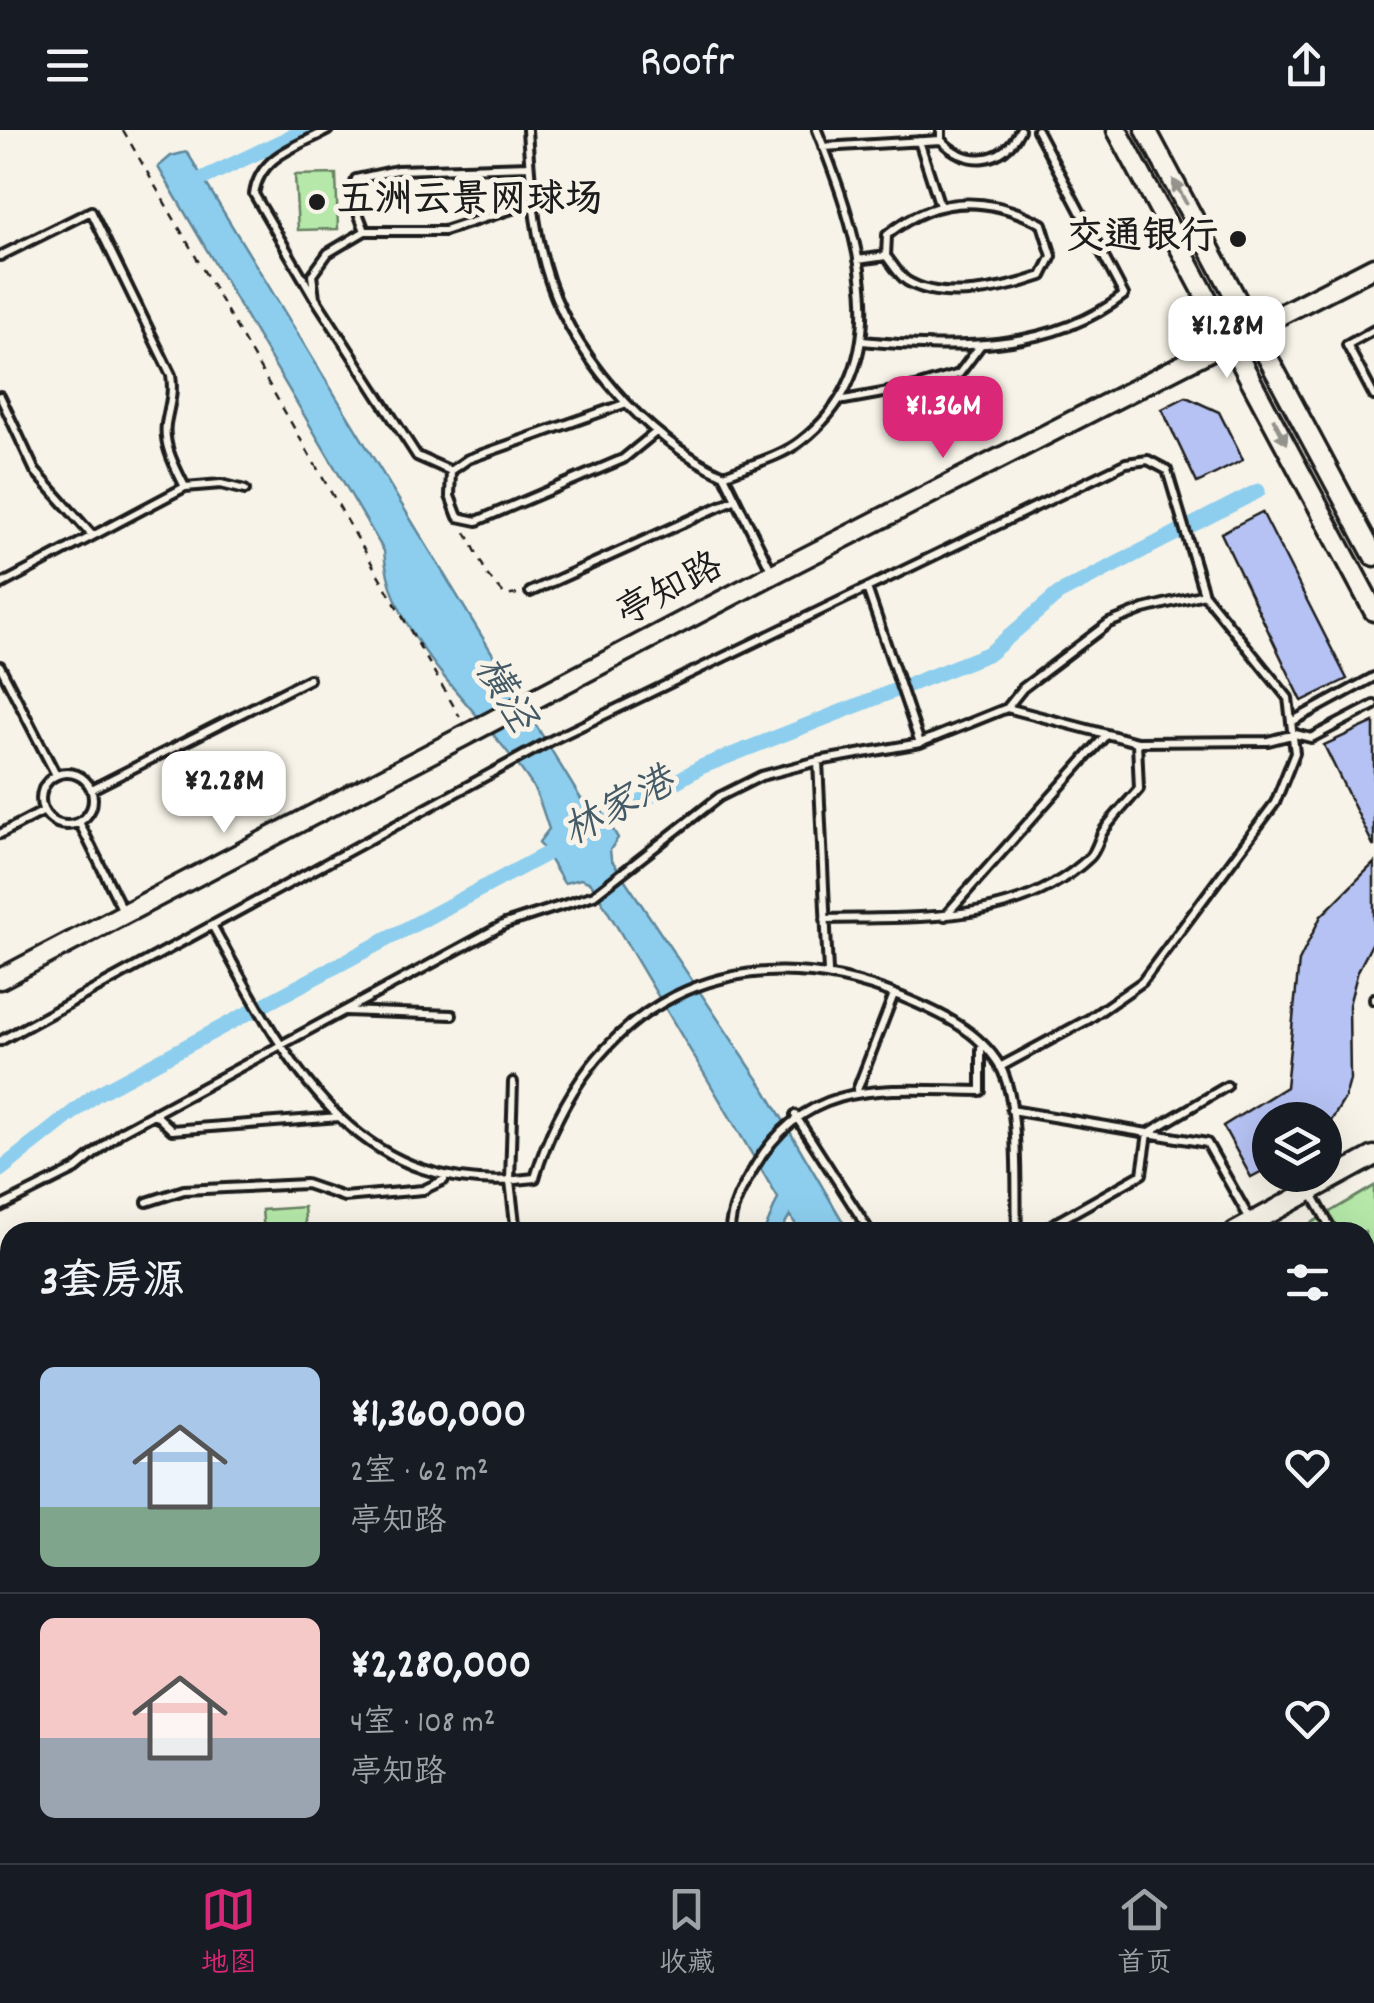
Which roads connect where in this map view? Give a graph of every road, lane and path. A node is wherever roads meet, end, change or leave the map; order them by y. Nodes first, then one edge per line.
1 (123, 130) edge
2 (328, 130) edge
3 (527, 130) edge
4 (816, 130) edge
5 (941, 130) edge
6 (1020, 130) edge
7 (1037, 130) edge
8 (1117, 130) edge
9 (1146, 130) edge
10 (941, 140) junction
11 (920, 141) junction
12 (824, 147) junction
13 (529, 166) junction
14 (534, 202) junction
15 (940, 206) junction
16 (365, 232) junction
17 (0, 256) edge
18 (886, 256) junction
19 (858, 260) junction
20 (1374, 267) edge
21 (315, 298) junction
22 (1256, 328) junction
23 (1374, 330) edge
24 (1232, 340) junction
25 (862, 341) junction
26 (980, 346) junction
27 (0, 396) edge
28 (1374, 396) edge
29 (844, 400) junction
30 (624, 404) junction
31 (656, 432) junction
32 (450, 471) junction
33 (724, 476) junction
34 (185, 488) junction
35 (245, 490) dead end
36 (736, 499) junction
37 (458, 517) junction
38 (91, 534) junction
39 (1374, 556) edge
40 (774, 574) junction
41 (0, 585) edge
42 (868, 588) junction
43 (530, 592) joint
44 (1204, 594) junction
45 (1374, 611) edge
46 (0, 666) edge
47 (1374, 677) edge
48 (308, 679) dead end
49 (1374, 705) edge
50 (1006, 708) junction
51 (1293, 721) junction
52 (1106, 734) junction
53 (1295, 734) junction
54 (470, 735) junction
55 (1136, 742) junction
56 (920, 743) junction
57 (818, 761) junction
58 (56, 775) junction
59 (92, 790) junction
60 (44, 811) junction
61 (78, 822) junction
62 (0, 834) edge
63 (124, 914) junction
64 (944, 917) junction
65 (825, 919) junction
66 (212, 926) junction
67 (828, 972) junction
68 (0, 979) edge
69 (894, 994) junction
70 (344, 1010) junction
71 (452, 1015) dead end
72 (0, 1040) edge
73 (279, 1046) junction
74 (981, 1047) junction
75 (1000, 1066) junction
76 (512, 1082) dead end
77 (1227, 1086) dead end
78 (857, 1090) junction
79 (1011, 1110) junction
80 (154, 1113) junction
81 (795, 1115) junction
82 (340, 1117) junction
83 (1148, 1133) junction
84 (1374, 1156) edge
85 (1342, 1174) edge
86 (445, 1179) junction
87 (510, 1182) junction
88 (1308, 1192) edge
89 (1311, 1192) edge
90 (147, 1202) dead end
91 (0, 1208) edge
92 (515, 1222) edge
93 (732, 1222) edge
94 (864, 1222) edge
95 (1017, 1222) edge
96 (1057, 1222) edge
97 (1240, 1222) edge
98 (1254, 1222) edge
99 (1327, 1222) edge

1 - 54 path
2 - 21 lane
3 - 13 lane
4 - 12 lane
5 - 10 lane
6 - 10 lane
7 - 26 lane
8 - 24 street
22 -> 9 street
10 - 11 lane
11 - 12 lane
11 - 15 lane
12 - 19 lane
13 - 14 lane
13 - 16 lane
14 - 16 lane
14 - 30 lane
15 - 18 lane
15 - 18 lane
16 - 21 lane
17 - 34 lane
18 - 19 lane
19 - 25 lane
20 - 22 street, 亭知路
21 - 32 lane
22 - 24 street, 亭知路
22 - 39 street
23 - 28 lane
24 - 40 street, 亭知路
24 -> 45 street
25 - 26 lane
25 - 29 lane
26 - 29 lane
27 - 38 lane
29 - 33 lane
30 - 31 lane
30 - 32 lane
31 - 33 lane
31 - 37 lane
32 - 37 lane
33 - 36 lane
34 - 35 lane
34 - 38 lane
36 - 40 lane
36 - 43 lane
37 - 43 path
38 - 41 lane
40 - 54 street, 亭知路
42 - 44 lane
42 - 56 lane
42 - 66 lane
44 - 50 lane
44 - 51 lane
46 - 58 lane
47 - 51 lane
48 - 59 lane
49 - 53 lane
50 - 52 lane
50 - 56 lane
51 - 53 lane
52 - 55 lane
52 - 64 lane
53 - 55 lane
53 - 75 lane
54 - 63 street, 亭知路
55 - 64 lane
56 - 57 lane
57 - 65 lane
57 - 70 lane
58 - 59 lane
58 - 60 lane
59 - 61 lane
60 - 61 lane
60 - 62 lane
61 - 63 lane
63 - 68 street, 亭知路
64 - 65 lane
65 - 67 lane
66 - 72 lane
66 - 73 lane
67 - 69 lane
67 - 87 lane
69 - 74 lane
69 - 78 lane
70 - 71 lane
70 - 73 lane
73 - 80 lane
73 - 82 lane
74 - 75 lane
74 - 78 lane
75 - 79 lane
76 - 87 lane
77 - 83 lane
78 - 81 lane
79 - 83 lane
79 - 95 lane
80 - 82 lane
80 - 91 lane
81 - 93 lane
81 - 94 lane
82 - 86 lane
83 - 96 lane
83 - 97 lane
84 - 85 street
86 - 87 lane
86 - 90 lane
87 - 92 lane
88 - 98 street
89 - 99 lane

